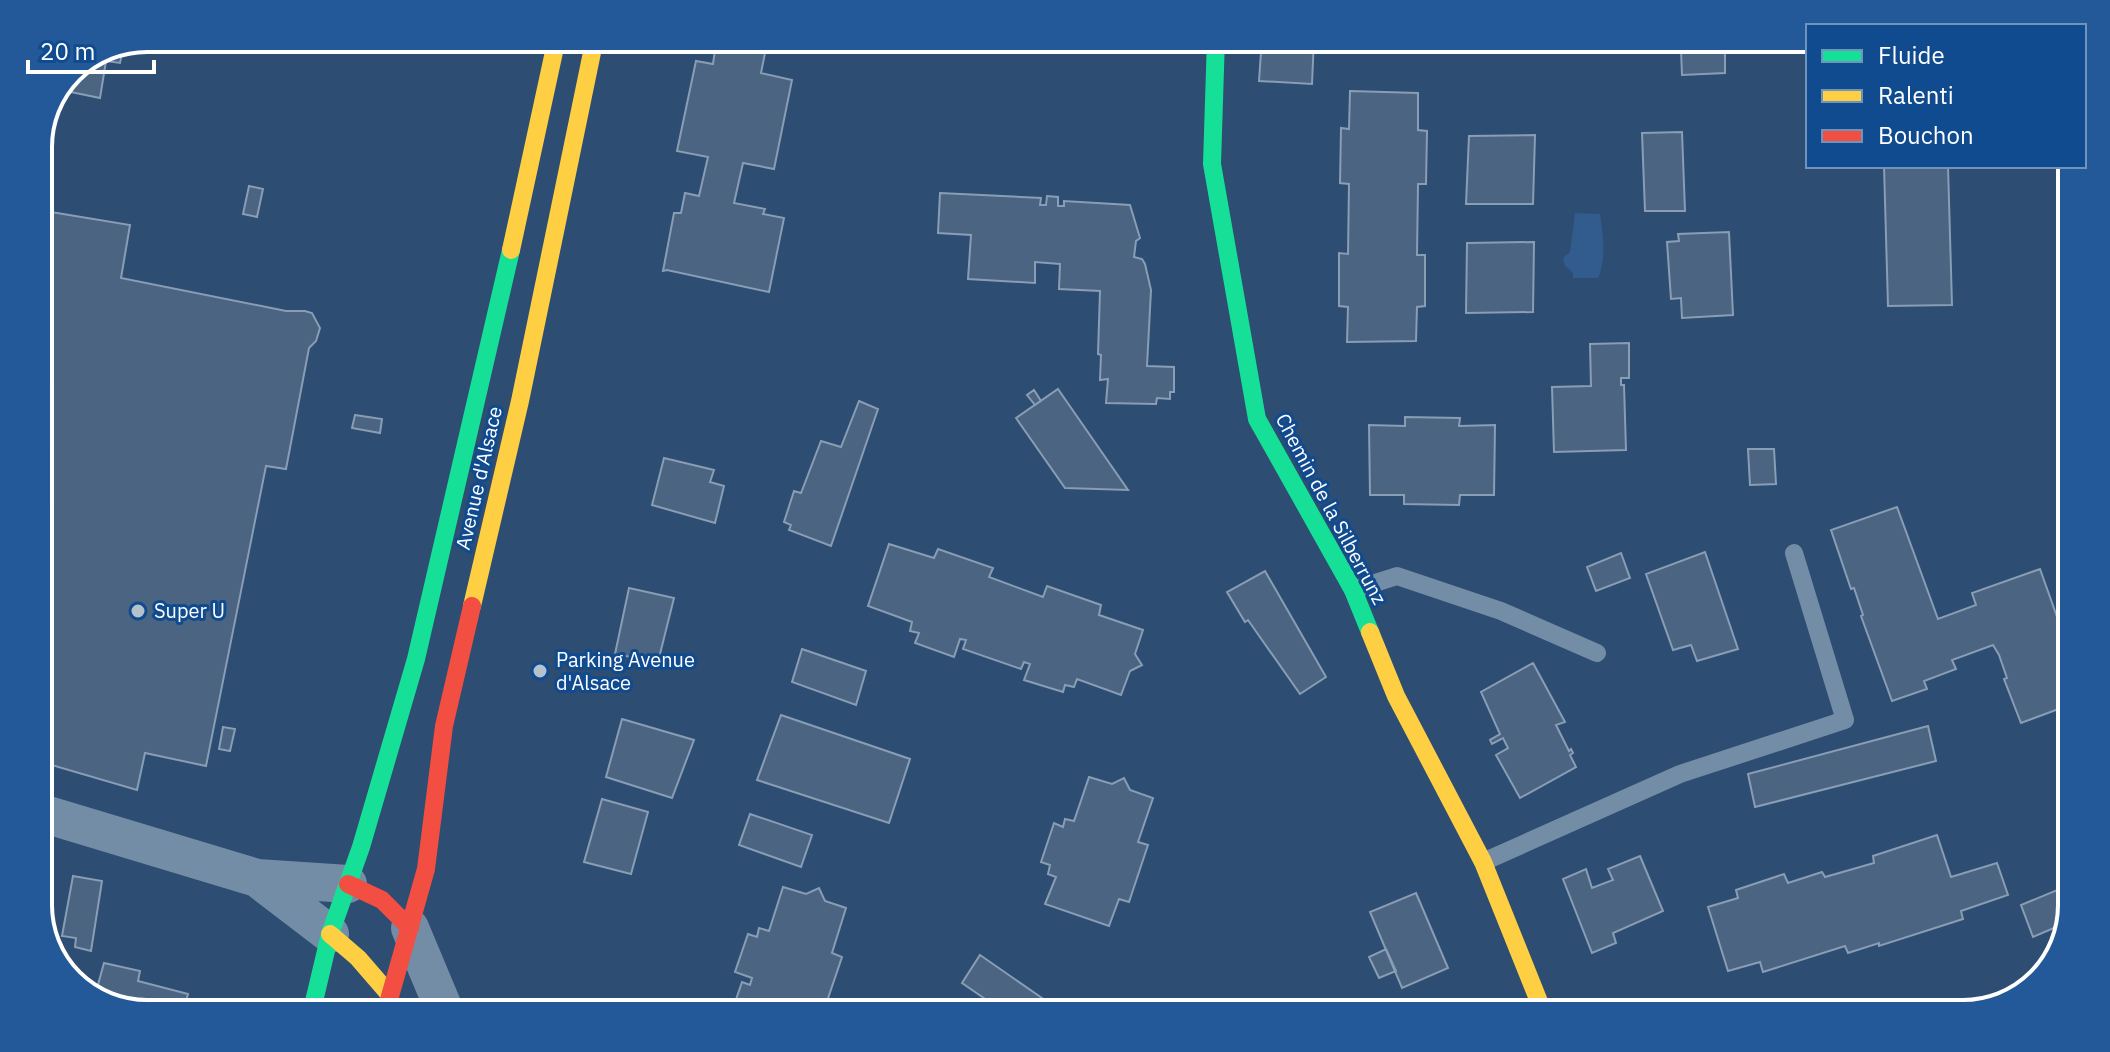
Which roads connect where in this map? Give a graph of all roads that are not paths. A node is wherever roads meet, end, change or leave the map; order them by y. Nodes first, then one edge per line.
1 (554, 52) edge
2 (592, 52) edge
3 (1216, 52) edge
4 (1794, 553) dead end
5 (1353, 590) junction
6 (1597, 653) dead end
7 (52, 816) edge
8 (1483, 862) junction
9 (257, 878) junction
10 (348, 884) junction
11 (410, 928) junction
12 (330, 934) junction
13 (314, 1000) edge
14 (384, 1000) edge
15 (388, 1000) edge
16 (440, 1000) edge
17 (1538, 1000) edge

1 - 10 main road, Avenue d'Alsace
2 - 11 main road, Avenue d'Alsace
3 - 5 main road, Chemin de la Silberrunz
4 - 8 lane
5 - 6 lane
5 - 8 main road, Chemin de la Silberrunz
7 - 9 street
8 - 17 main road, Chemin de la Silberrunz
9 - 10 street
9 - 12 street
10 - 11 main road
10 - 12 main road, Avenue d'Alsace
11 - 15 main road, Avenue d'Alsace
11 - 16 street
12 - 13 main road, Avenue d'Alsace
12 - 14 main road

